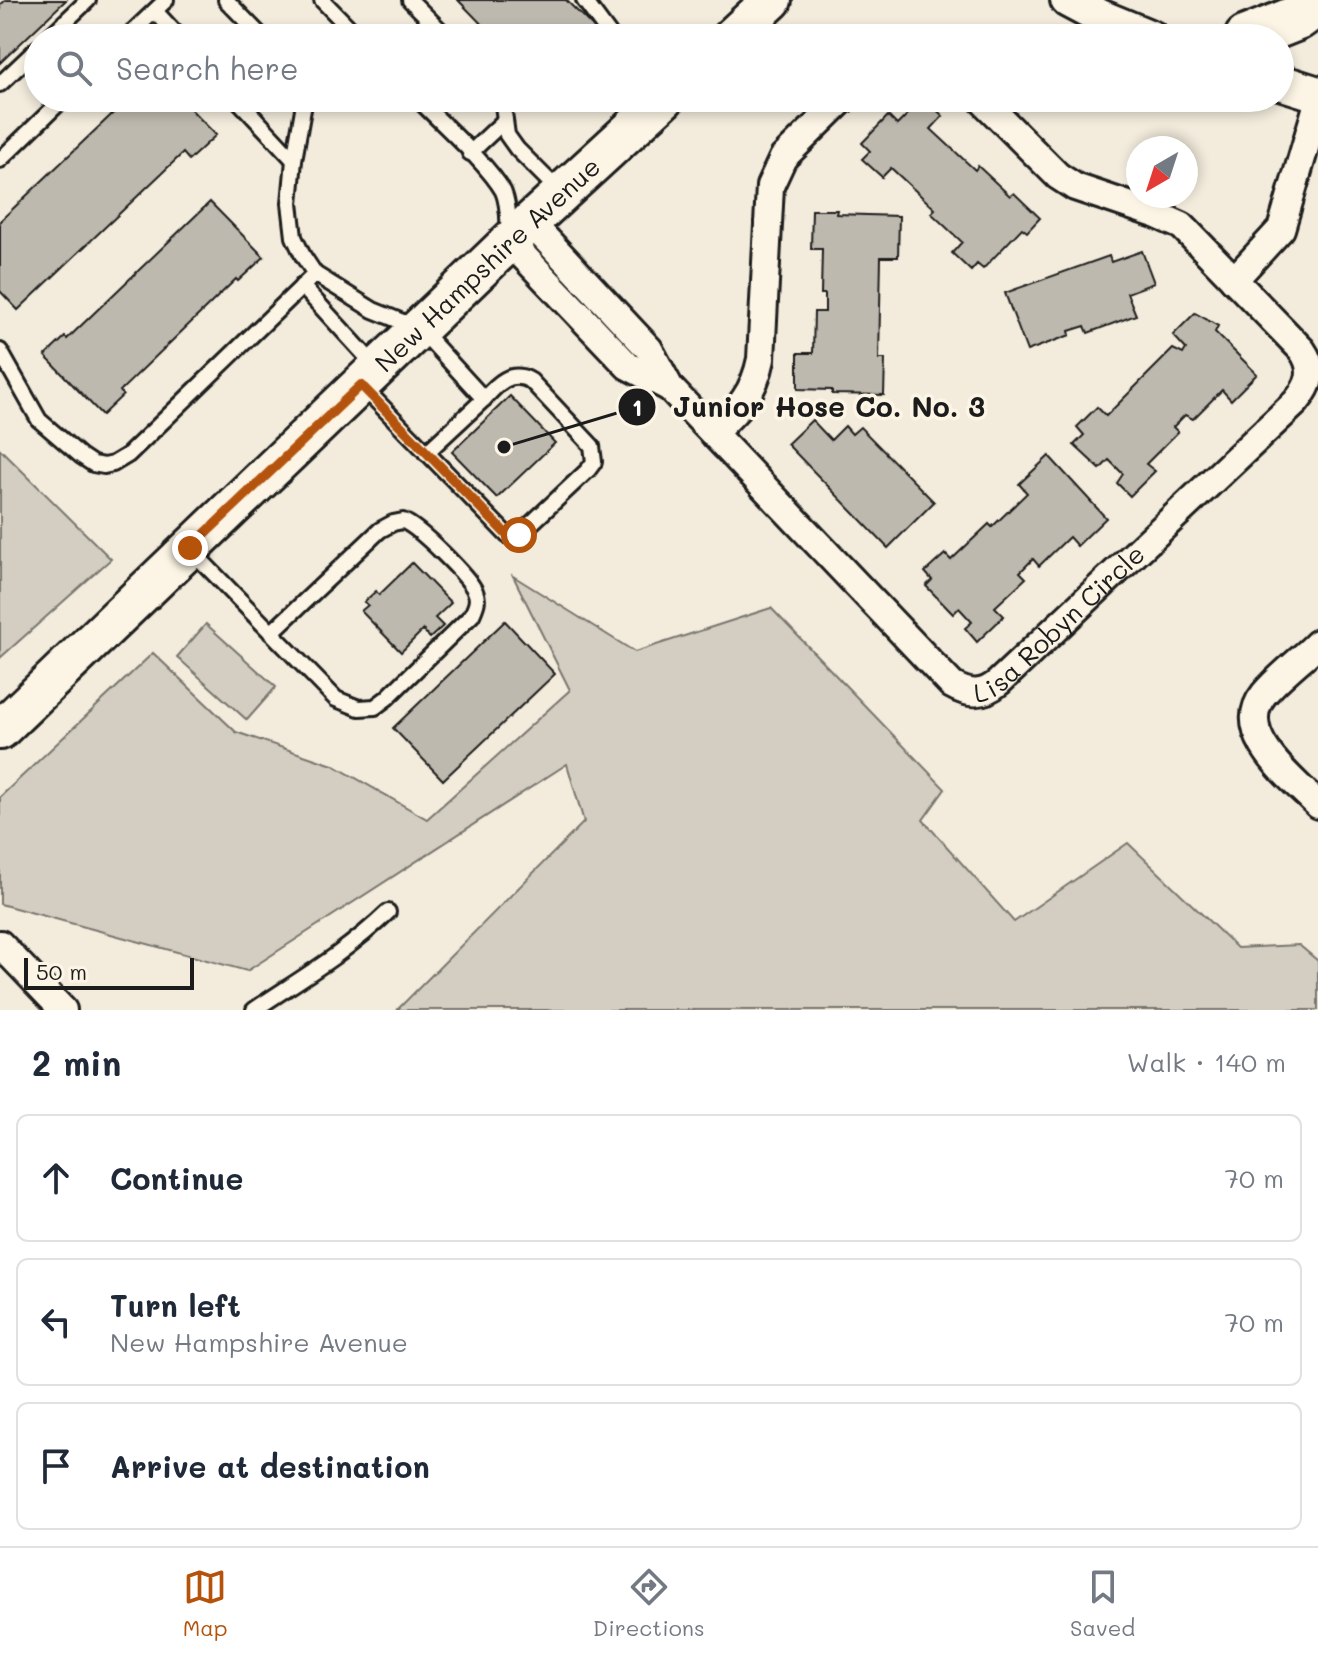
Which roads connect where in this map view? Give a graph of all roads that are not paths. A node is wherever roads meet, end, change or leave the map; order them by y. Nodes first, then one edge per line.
1 (88, 0) edge
2 (226, 0) edge
3 (322, 0) edge
4 (410, 0) edge
5 (1068, 0) edge
6 (767, 2) edge
7 (592, 3) edge
8 (1318, 3) edge
9 (160, 5) edge
10 (63, 24) edge
11 (140, 24) edge
12 (172, 24) edge
13 (249, 24) edge
14 (345, 24) edge
15 (434, 24) edge
16 (604, 24) edge
17 (745, 24) edge
18 (1117, 24) edge
19 (1282, 24) edge
20 (24, 61) edge
21 (0, 84) edge
22 (1294, 86) edge
23 (1318, 94) edge
24 (1318, 103) edge
25 (50, 112) edge
26 (249, 112) edge
27 (303, 112) edge
28 (430, 112) edge
29 (504, 112) edge
30 (644, 112) edge
31 (830, 112) edge
32 (994, 112) edge
33 (505, 120) junction
34 (470, 153) junction
35 (0, 160) edge
36 (294, 160) junction
37 (561, 193) junction
38 (520, 232) junction
39 (315, 274) junction
40 (1234, 280) junction
41 (302, 286) junction
42 (420, 329) junction
43 (0, 351) edge
44 (369, 377) junction
45 (484, 399) junction
46 (714, 432) junction
47 (426, 453) junction
48 (190, 548) junction
49 (271, 633) junction
50 (1318, 643) edge
51 (0, 730) edge
52 (1318, 805) edge
53 (388, 912) dead end
54 (0, 944) edge
55 (63, 1010) edge
56 (254, 1010) edge

1 - 10 lane
2 - 13 lane
3 - 14 lane
4 - 15 lane
5 - 18 street
6 - 17 main road
7 - 16 lane
8 - 19 highway
9 - 11 lane
9 - 12 lane
20 - 21 lane
22 - 23 street
24 - 40 street
25 - 35 lane
26 - 36 lane
27 - 36 lane
28 - 34 lane
29 - 33 lane
30 - 37 main road, New Hampshire Avenue
31 - 46 street
32 - 40 street, Lisa Robyn Circle
33 - 34 lane
33 - 37 lane
34 - 38 lane
36 - 39 lane
37 - 38 main road, New Hampshire Avenue
38 - 42 main road, New Hampshire Avenue
38 - 46 street, Lisa Robyn Circle
39 - 41 lane
39 - 42 lane
40 - 46 street, Lisa Robyn Circle
41 - 43 lane
41 - 44 lane
42 - 44 main road, New Hampshire Avenue
42 - 45 lane
44 - 47 lane
44 - 48 main road, New Hampshire Avenue
45 - 47 lane
45 - 47 lane
48 - 49 lane
48 - 51 main road, New Hampshire Avenue
49 - 49 lane
50 - 52 street
53 - 56 lane
54 - 55 street

